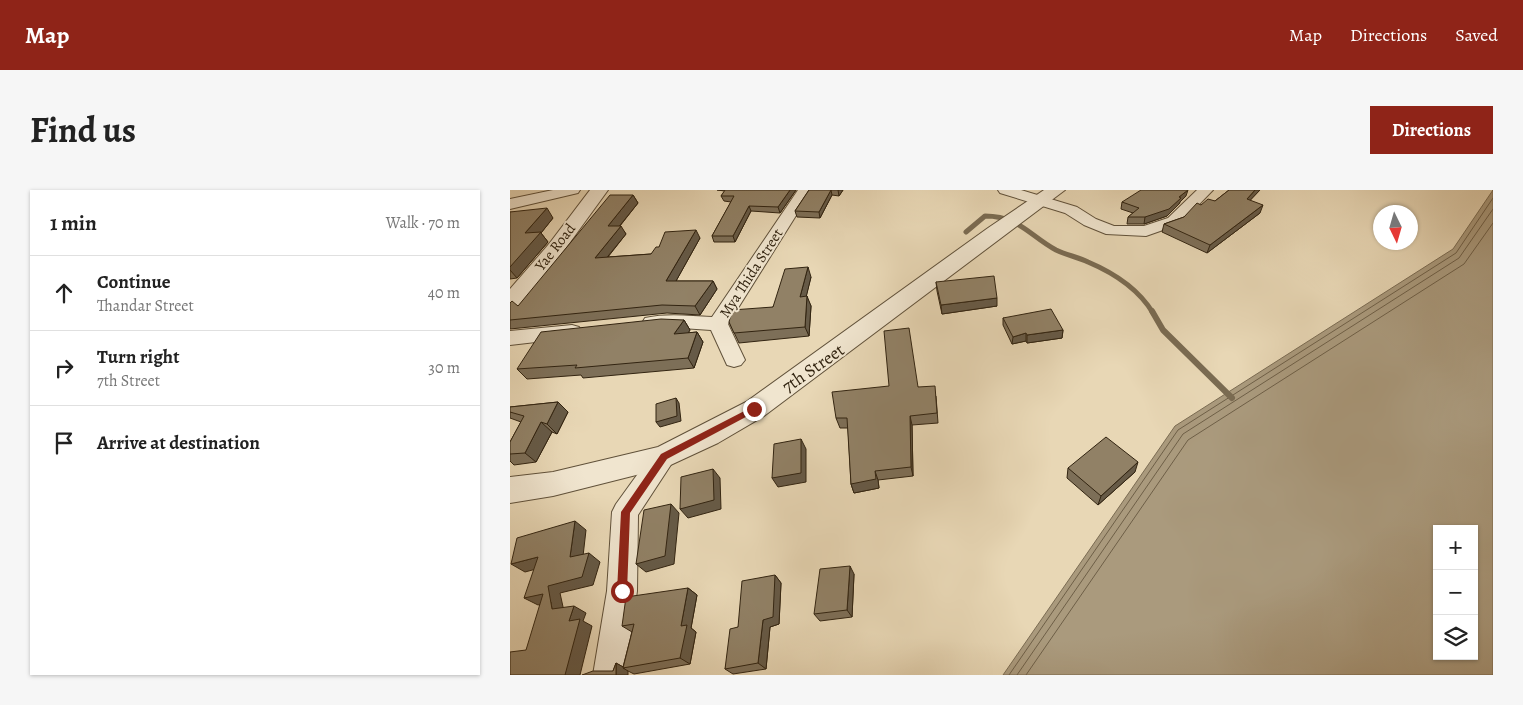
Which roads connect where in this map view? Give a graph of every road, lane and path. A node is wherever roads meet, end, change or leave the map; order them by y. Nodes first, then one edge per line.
1 (573, 190) edge
2 (599, 190) edge
3 (805, 190) edge
4 (1005, 190) edge
5 (1056, 190) edge
6 (1206, 190) edge
7 (1039, 202) junction
8 (510, 204) edge
9 (510, 303) edge
10 (637, 324) edge
11 (718, 324) junction
12 (588, 330) edge
13 (510, 338) edge
14 (734, 360) dead end
15 (664, 457) junction
16 (510, 490) edge
17 (609, 675) edge

1 - 8 street
2 - 9 street, Yae Road
3 - 11 street, Mya Thida Street
4 - 7 street
5 - 7 street, 7th Street
6 - 7 street
7 - 15 street, 7th Street
10 - 11 street, Mya Thida Street
11 - 14 street, Mya Thida Street
12 - 13 street
15 - 16 street, 7th Street
15 - 17 street

